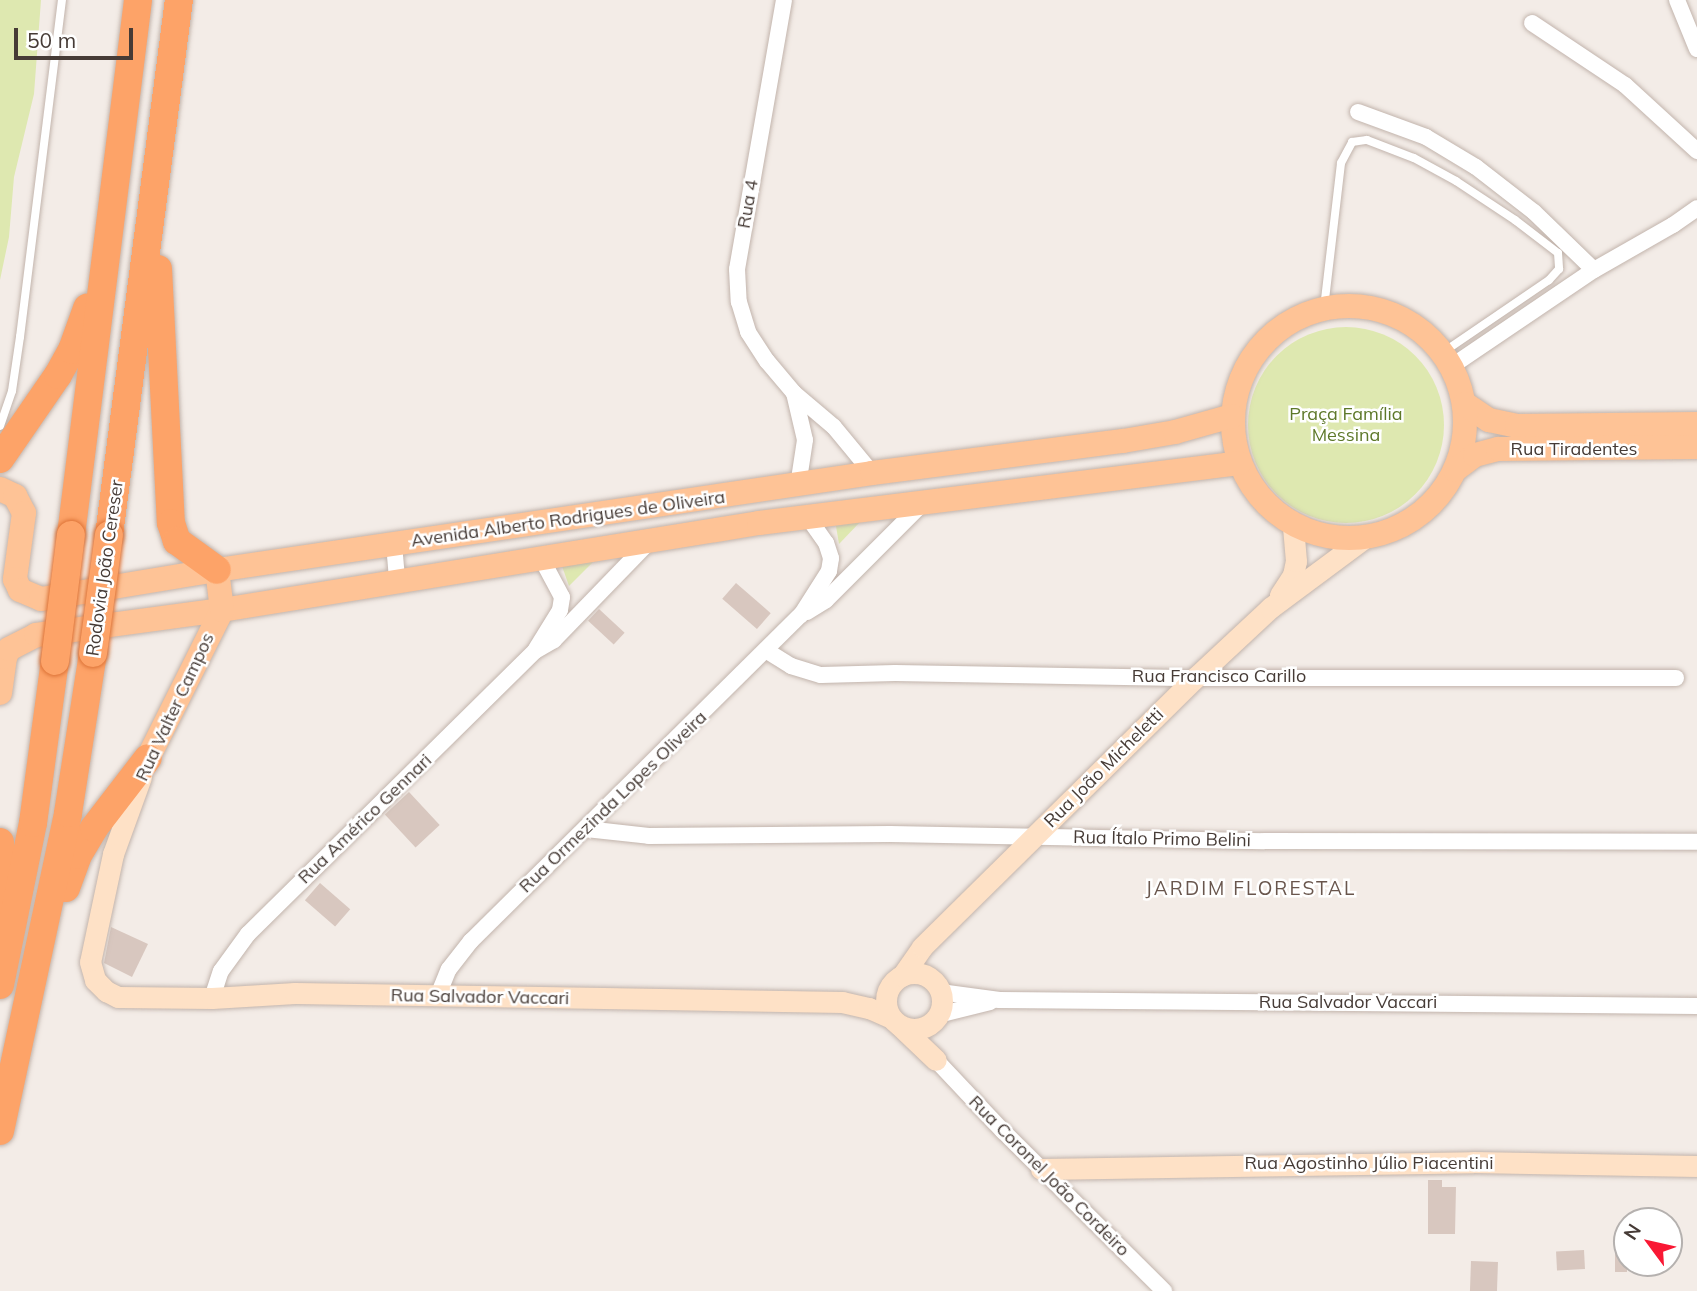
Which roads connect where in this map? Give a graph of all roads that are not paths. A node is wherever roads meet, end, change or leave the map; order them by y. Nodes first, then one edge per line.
1 (62, 0) edge
2 (138, 0) edge
3 (179, 0) edge
4 (784, 0) edge
5 (1677, 0) edge
6 (1532, 23) dead end
7 (1697, 49) edge
8 (1358, 112) dead end
9 (1697, 151) edge
10 (158, 169) junction
11 (1508, 192) junction
12 (1491, 203) junction
13 (1697, 208) edge
14 (107, 248) junction
15 (1594, 270) junction
16 (1324, 308) junction
17 (1447, 360) junction
18 (794, 393) junction
19 (1465, 404) junction
20 (1232, 416) junction
21 (1697, 424) edge
22 (0, 426) edge
23 (1697, 447) edge
24 (0, 459) edge
25 (1239, 463) junction
26 (1455, 470) junction
27 (872, 473) junction
28 (798, 486) junction
29 (0, 489) edge
30 (924, 501) junction
31 (808, 517) junction
32 (1293, 526) junction
33 (1363, 539) junction
34 (652, 540) junction
35 (394, 544) junction
36 (540, 556) junction
37 (217, 570) junction
38 (397, 580) junction
39 (1270, 608) junction
40 (222, 610) junction
41 (802, 615) junction
42 (767, 651) junction
43 (535, 652) junction
44 (1195, 678) junction
45 (1676, 678) dead end
46 (0, 693) edge
47 (148, 758) junction
48 (586, 829) junction
49 (1036, 836) junction
50 (0, 842) edge
51 (1697, 842) edge
52 (940, 931) junction
53 (7, 949) junction
54 (34, 979) junction
55 (896, 981) junction
56 (0, 985) edge
57 (938, 988) junction
58 (118, 997) joint
59 (212, 998) junction
60 (437, 998) junction
61 (999, 1000) junction
62 (842, 1002) junction
63 (1697, 1006) edge
64 (936, 1018) junction
65 (895, 1021) junction
66 (936, 1060) junction
67 (0, 1131) edge
68 (1697, 1166) edge
69 (1041, 1169) junction
70 (1164, 1291) edge

1 - 22 lane
2 - 14 highway, Rodovia João Cereser
3 - 10 highway, Rodovia João Cereser
4 - 18 street, Rua 4
5 - 7 street
6 - 9 street
8 - 11 street
10 - 37 highway
10 - 54 highway, Rodovia João Cereser, bridge
11 - 12 lane
11 - 15 street
12 - 16 lane
12 - 17 lane
13 - 15 street
14 - 24 highway
14 - 53 highway, Rodovia João Cereser, bridge
15 - 17 street
16 - 17 main road
16 - 20 main road
17 - 19 main road
18 - 27 street, Rua 4
18 - 28 street, Rua 4
19 - 21 main road, Rua Tiradentes
19 - 26 main road
20 - 25 main road
20 - 27 main road, Avenida Alberto Rodrigues de Oliveira
23 - 26 main road, Rua Tiradentes
25 - 30 main road, Avenida Alberto Rodrigues de Oliveira
25 - 32 main road
26 - 33 main road
27 - 28 main road, Avenida Alberto Rodrigues de Oliveira
28 - 35 main road, Avenida Alberto Rodrigues de Oliveira
29 - 37 main road, Avenida Alberto Rodrigues de Oliveira
30 - 31 main road, Avenida Alberto Rodrigues de Oliveira
30 - 41 street, Rua Ormezinda Lopes Oliveira
31 - 34 main road, Avenida Alberto Rodrigues de Oliveira
31 - 41 street, Rua Ormezinda Lopes Oliveira
32 - 33 main road
32 - 39 street, Rua João Micheletti
33 - 39 street, Rua João Micheletti
34 - 36 main road, Avenida Alberto Rodrigues de Oliveira
34 - 43 street, Rua Américo Gennari
35 - 37 main road, Avenida Alberto Rodrigues de Oliveira
35 - 38 street
36 - 38 main road, Avenida Alberto Rodrigues de Oliveira
36 - 43 street, Rua Américo Gennari
37 - 40 main road
38 - 40 main road, Avenida Alberto Rodrigues de Oliveira
39 - 44 street, Rua João Micheletti
40 - 46 main road, Avenida Alberto Rodrigues de Oliveira
40 - 47 main road, Rua Valter Campos
41 - 42 street, Rua Ormezinda Lopes Oliveira
42 - 44 street, Rua Francisco Carillo
42 - 48 street, Rua Ormezinda Lopes Oliveira
43 - 59 street, Rua Américo Gennari
44 - 45 street, Rua Francisco Carillo
44 - 49 street, Rua João Micheletti
47 - 54 highway
47 - 58 street, Rua Valter Campos
48 - 49 street, Rua Ítalo Primo Belini
48 - 60 street, Rua Ormezinda Lopes Oliveira
49 - 51 street, Rua Ítalo Primo Belini
49 - 52 street, Rua João Micheletti
50 - 53 highway
52 - 55 street, Rua João Micheletti
52 - 57 street
53 - 56 highway, Rodovia João Cereser
54 - 67 highway, Rodovia João Cereser
55 - 57 street
55 - 62 street, Rua Salvador Vaccari
55 - 65 street
57 - 61 street, Rua Salvador Vaccari
57 - 64 street
58 - 59 street, Rua Salvador Vaccari
59 - 60 street, Rua Salvador Vaccari
60 - 62 street, Rua Salvador Vaccari
61 - 63 street, Rua Salvador Vaccari
61 - 64 street, Rua Salvador Vaccari
62 - 65 street, Rua Salvador Vaccari
64 - 65 street
64 - 66 street
65 - 66 street, Rua Coronel João Cordeiro
66 - 69 street, Rua Coronel João Cordeiro
68 - 69 street, Rua Agostinho Júlio Piacentini
69 - 70 street, Rua Coronel João Cordeiro

